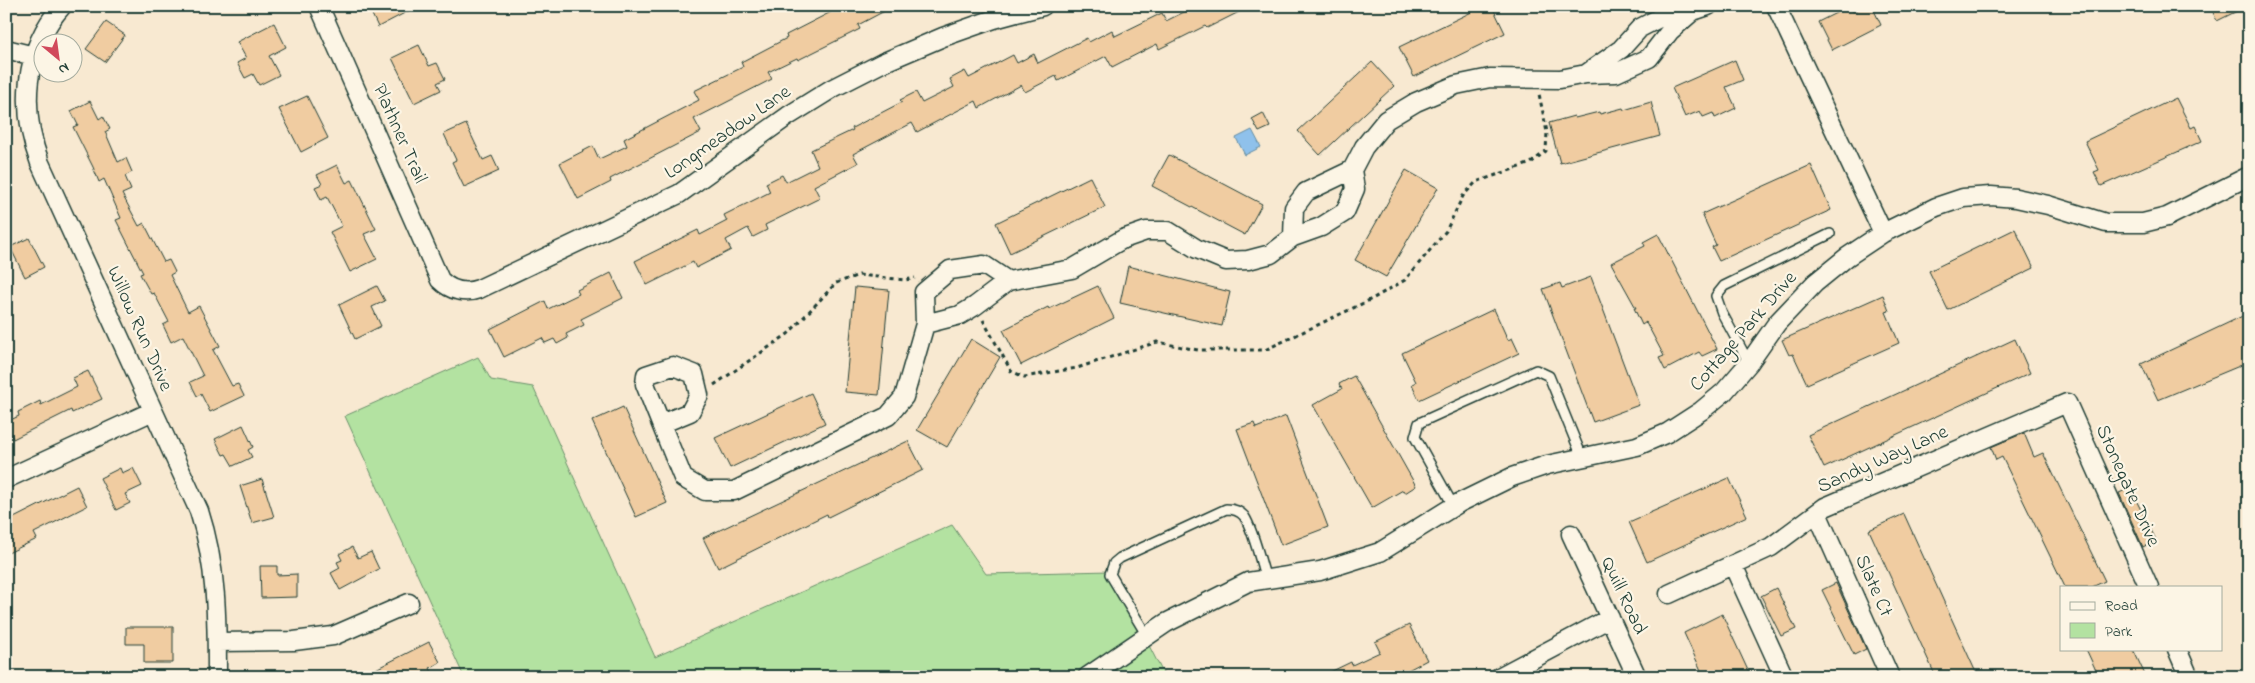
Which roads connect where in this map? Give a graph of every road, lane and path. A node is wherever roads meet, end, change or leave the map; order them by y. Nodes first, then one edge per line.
1 (62, 6) edge
2 (319, 6) edge
3 (1043, 6) edge
4 (1776, 6) edge
5 (1700, 9) edge
6 (44, 32) edge
7 (6, 49) edge
8 (32, 56) edge
9 (32, 63) edge
10 (1586, 74) junction
11 (1535, 79) junction
12 (1352, 170) junction
13 (2249, 176) edge
14 (1883, 233) junction
15 (1830, 234) dead end
16 (1293, 237) junction
17 (923, 276) dead end
18 (440, 280) joint
19 (1008, 280) junction
20 (975, 306) junction
21 (925, 324) junction
22 (1749, 363) junction
23 (699, 395) junction
24 (2067, 403) joint
25 (153, 411) junction
26 (661, 424) junction
27 (1582, 457) junction
28 (6, 479) edge
29 (1454, 507) junction
30 (1817, 513) junction
31 (1571, 534) dead end
32 (1733, 565) junction
33 (1266, 580) junction
34 (2149, 586) edge
35 (1668, 594) dead end
36 (409, 603) dead end
37 (1610, 618) junction
38 (1147, 636) junction
39 (217, 642) junction
40 (2177, 650) edge
41 (217, 677) edge
42 (1087, 677) edge
43 (1499, 677) edge
44 (1637, 677) edge
45 (1784, 677) edge
46 (1890, 677) edge
47 (2189, 677) edge

1 - 6 street, Willow Run Drive
2 - 18 street, Plathner Trail
3 - 18 street, Longmeadow Lane
4 - 14 street
5 - 10 street
5 - 10 street
7 - 8 street
9 - 25 street, Willow Run Drive
10 - 11 street
11 - 12 street
11 - 20 path
12 - 16 street
12 - 16 street
13 - 14 street, Cottage Park Drive
14 - 22 street, Cottage Park Drive
15 - 22 lane
16 - 19 street
17 - 23 path
19 - 20 street
19 - 21 street
20 - 21 street
21 - 26 street
22 - 27 street, Cottage Park Drive
23 - 26 street
23 - 26 street
24 - 30 street, Sandy Way Lane
24 - 34 street, Stonegate Drive
25 - 28 street
25 - 39 street, Willow Run Drive
27 - 29 street, Cottage Park Drive
27 - 29 lane
29 - 33 street, Cottage Park Drive
30 - 32 street, Sandy Way Lane
30 - 46 street, Slate Ct
31 - 37 street, Quill Road
32 - 35 street, Sandy Way Lane
32 - 45 street
33 - 38 street, Cottage Park Drive
33 - 38 lane
36 - 39 street
37 - 43 street
37 - 44 street, Quill Road
38 - 42 street, Cottage Park Drive
39 - 41 street, Willow Run Drive
40 - 47 street

